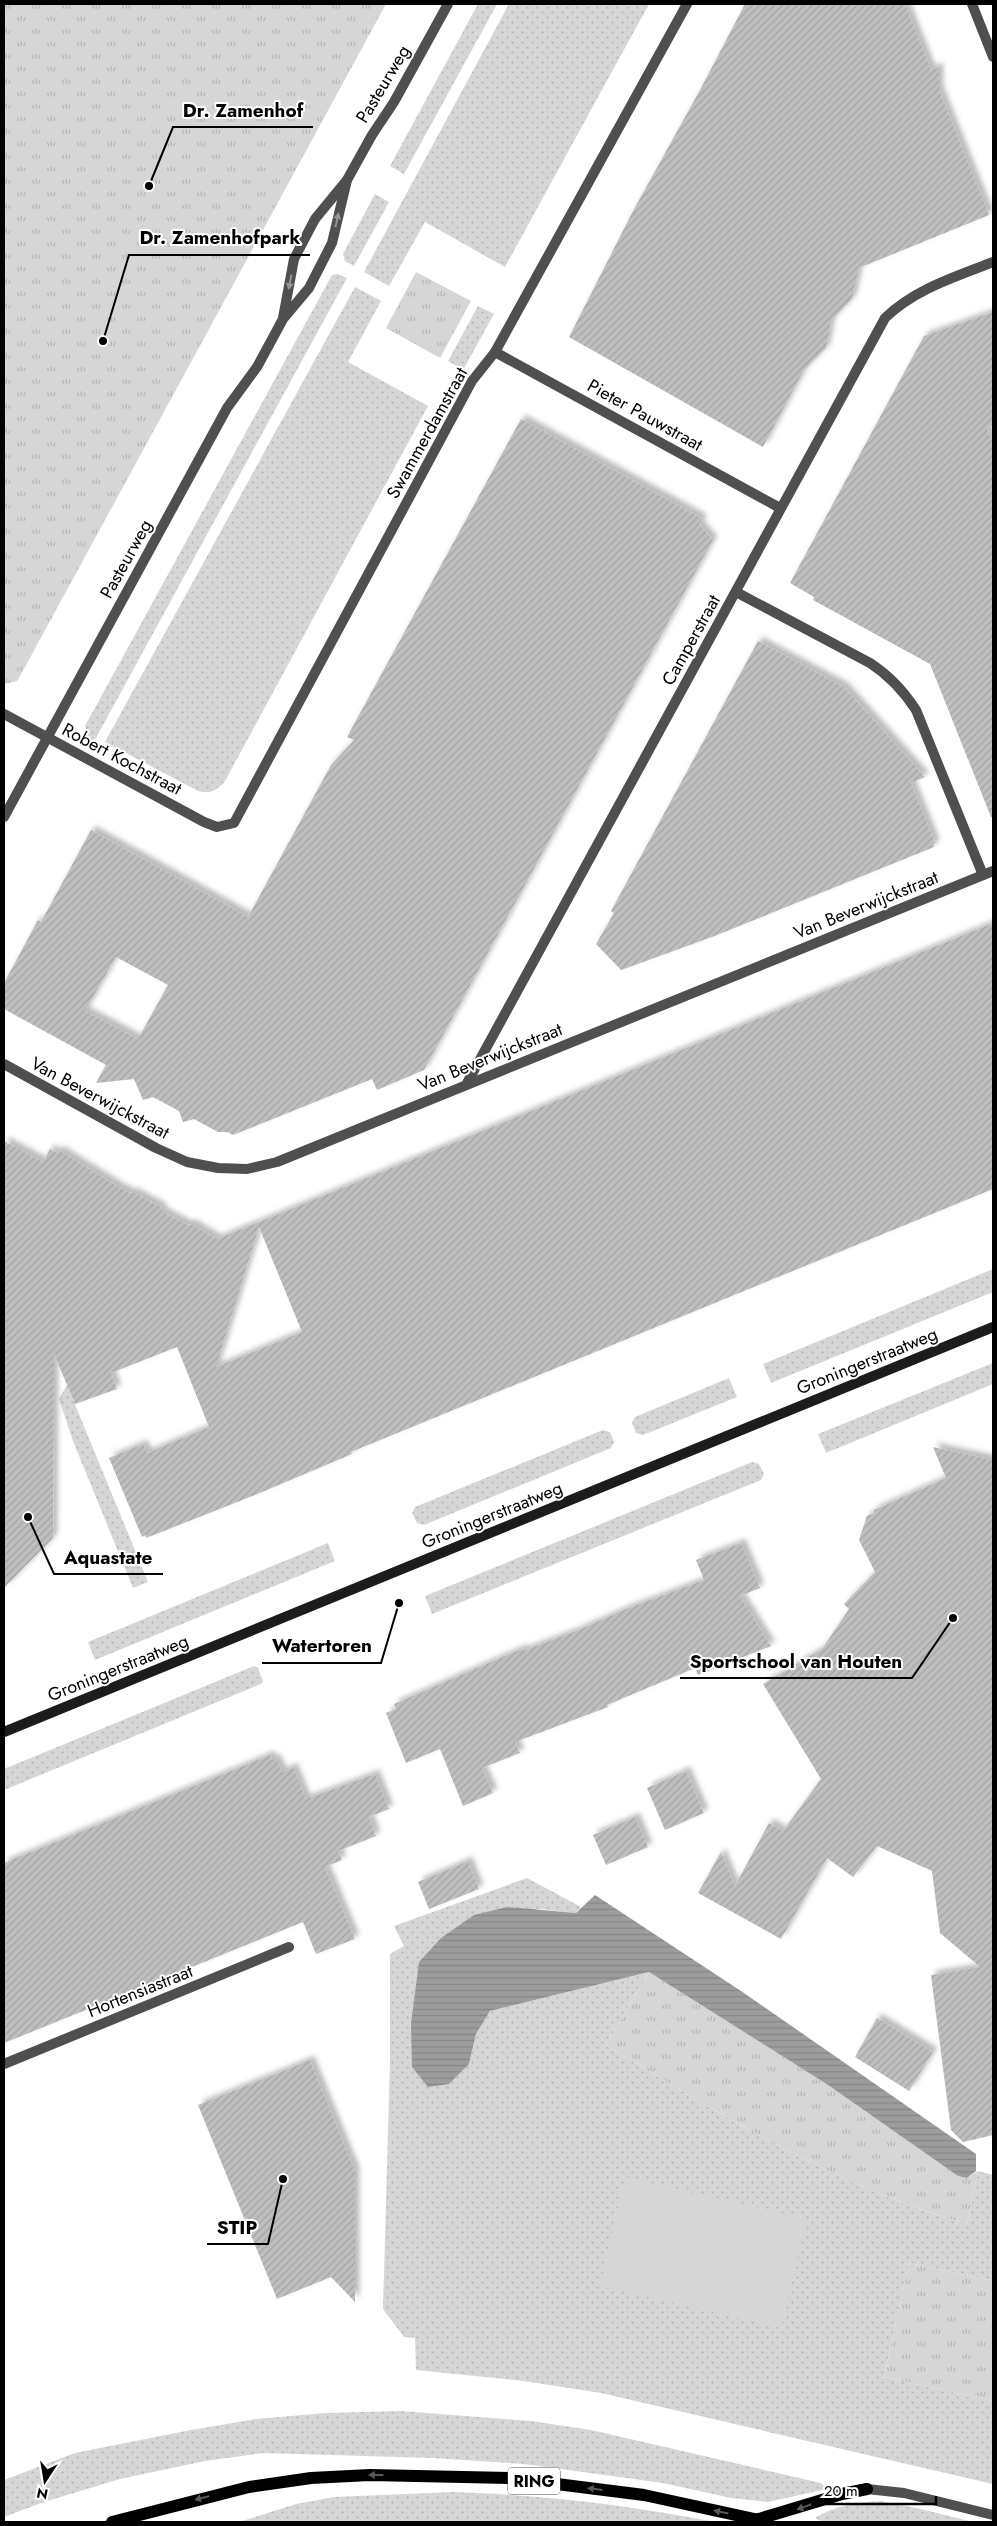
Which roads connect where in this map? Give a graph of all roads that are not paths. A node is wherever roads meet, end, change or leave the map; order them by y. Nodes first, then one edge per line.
1 (448, 4) edge
2 (687, 4) edge
3 (972, 4) edge
4 (993, 57) edge
5 (347, 180) junction
6 (993, 262) edge
7 (282, 319) junction
8 (495, 352) junction
9 (780, 508) junction
10 (736, 592) junction
11 (4, 714) edge
12 (48, 737) junction
13 (4, 817) edge
14 (227, 826) joint
15 (993, 871) edge
16 (983, 875) junction
17 (4, 1064) edge
18 (466, 1085) junction
19 (993, 1327) edge
20 (4, 1732) edge
21 (289, 1947) dead end
22 (4, 2064) edge
23 (867, 2489) joint
24 (993, 2515) edge
25 (763, 2521) edge
26 (112, 2522) edge

1 - 5 street, Pasteurweg
2 - 8 street, Swammerdamstraat
3 - 4 street
7 -> 5 street, Pasteurweg
5 -> 7 street, Pasteurweg
6 - 9 street, Camperstraat
7 - 12 street, Pasteurweg
8 - 9 street, Pieter Pauwstraat
8 - 14 street, Swammerdamstraat
9 - 10 street, Camperstraat
10 - 16 street
10 - 18 street, Camperstraat
11 - 12 street, Robert Kochstraat
12 - 13 street, Pasteurweg
12 - 14 street, Robert Kochstraat
15 - 16 street, Van Beverwijckstraat
16 - 18 street, Van Beverwijckstraat
17 - 18 street, Van Beverwijckstraat
19 - 20 main road, Groningerstraatweg
21 - 22 street, Hortensiastraat
23 - 24 street
23 -> 25 main road
25 -> 26 main road, RING

